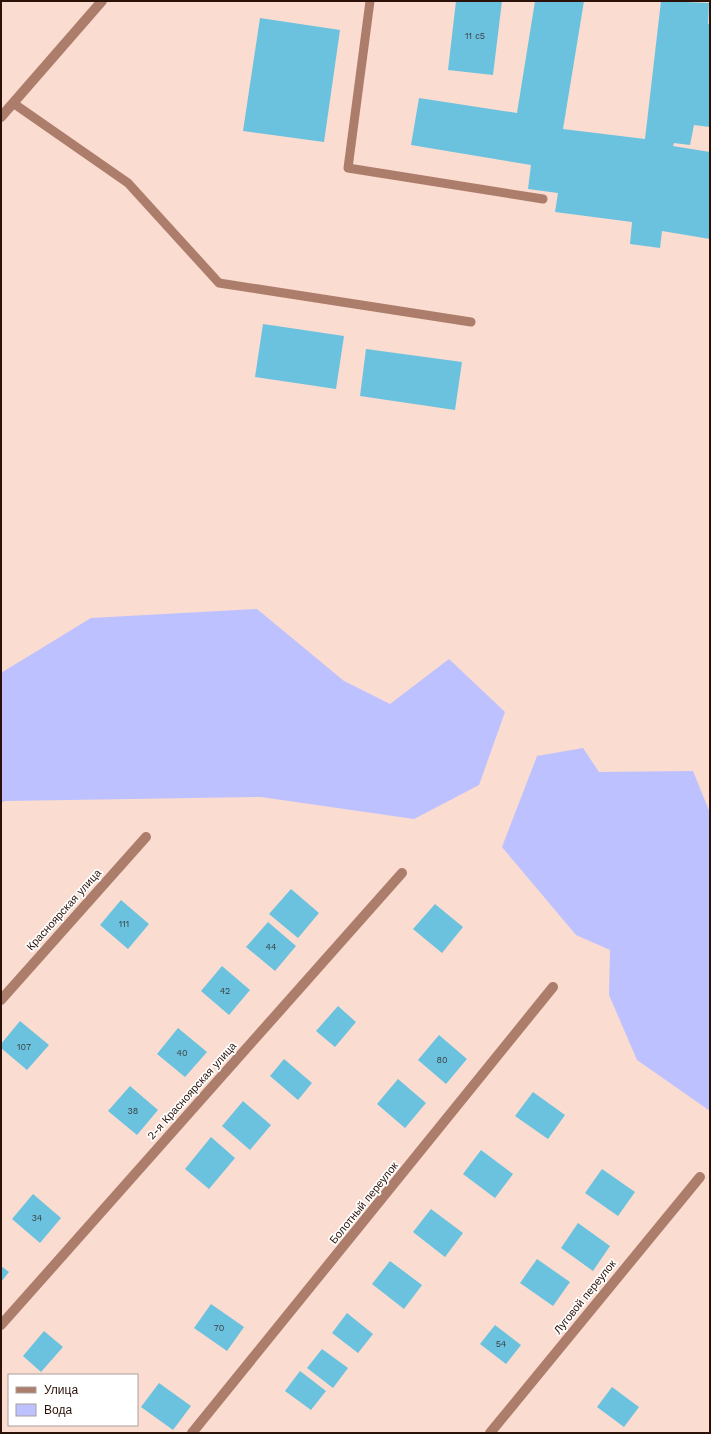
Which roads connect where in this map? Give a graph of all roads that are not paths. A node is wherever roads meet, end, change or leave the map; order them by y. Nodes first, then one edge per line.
1 (102, 1) edge
2 (370, 1) edge
3 (13, 103) junction
4 (1, 116) edge
5 (543, 199) dead end
6 (471, 322) dead end
7 (146, 836) dead end
8 (402, 873) dead end
9 (553, 987) dead end
10 (1, 1000) edge
11 (700, 1177) dead end
12 (1, 1325) edge
13 (192, 1433) edge
14 (490, 1433) edge

1 - 3 street
2 - 5 lane
3 - 4 street
3 - 6 lane
7 - 10 street, Красноярская улица
8 - 12 street, 2-я Красноярская улица
9 - 13 street, Болотный переулок
11 - 14 street, Луговой переулок

